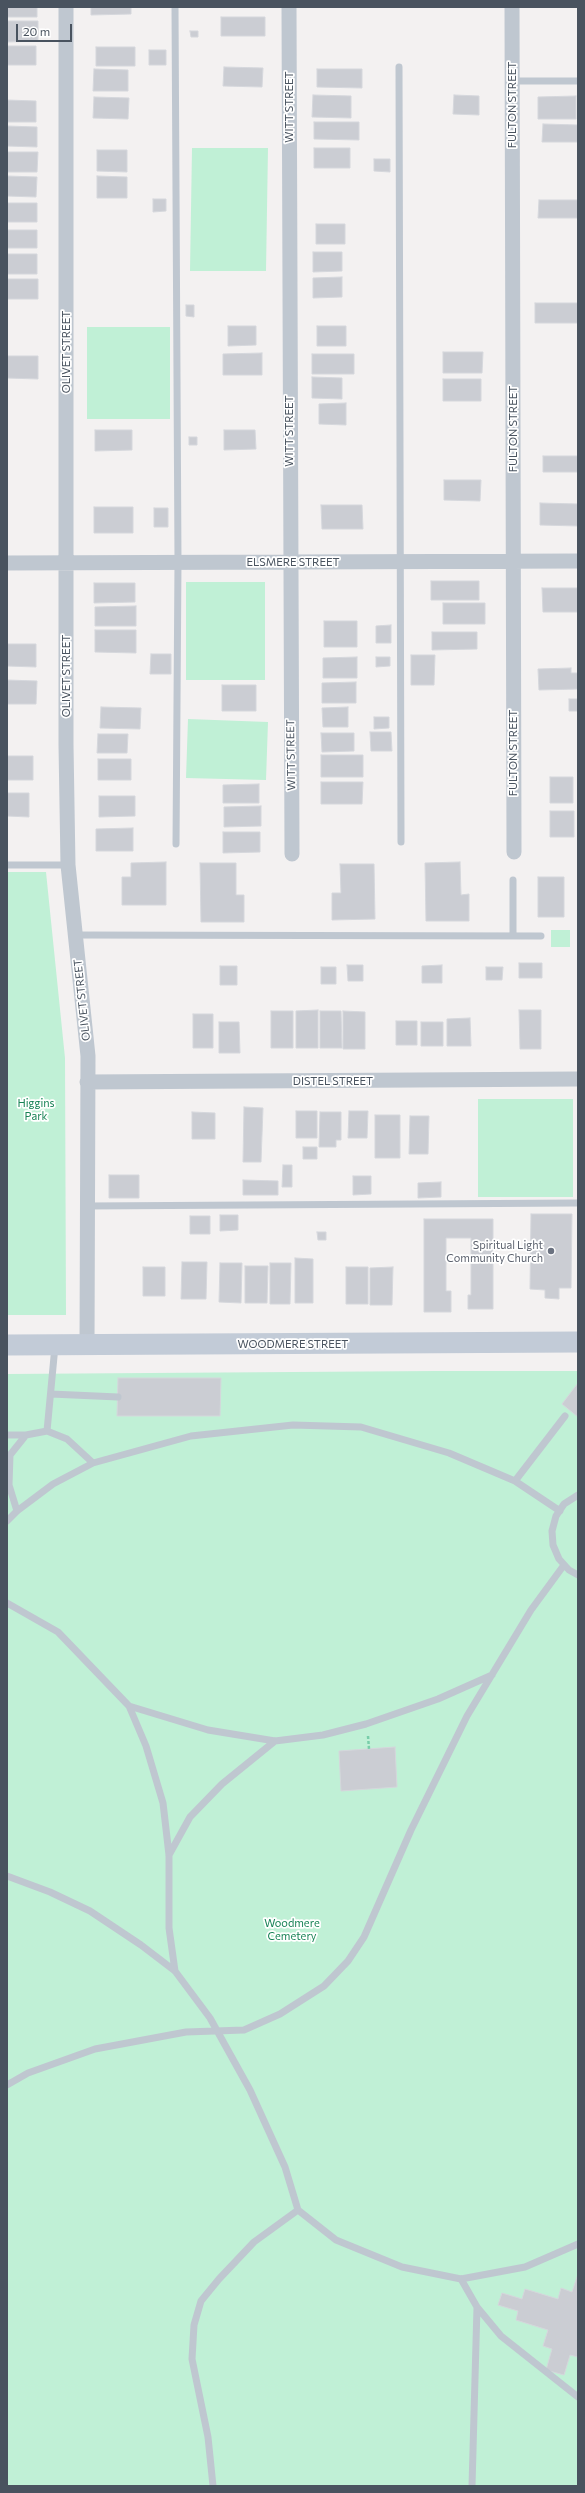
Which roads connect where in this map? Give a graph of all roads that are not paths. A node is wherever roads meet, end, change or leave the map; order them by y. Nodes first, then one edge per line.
1 (66, 7) edge
2 (175, 7) edge
3 (288, 7) edge
4 (512, 7) edge
5 (399, 67) dead end
6 (512, 81) junction
7 (578, 81) edge
8 (578, 561) edge
9 (178, 562) junction
10 (289, 562) junction
11 (401, 562) junction
12 (512, 562) junction
13 (7, 563) edge
14 (66, 563) junction
15 (401, 842) dead end
16 (176, 844) dead end
17 (514, 852) dead end
18 (292, 854) dead end
19 (7, 865) edge
20 (68, 865) junction
21 (514, 880) dead end
22 (75, 935) junction
23 (513, 936) junction
24 (541, 936) dead end
25 (578, 1079) edge
26 (87, 1082) junction
27 (578, 1203) edge
28 (87, 1206) junction
29 (578, 1342) edge
30 (7, 1345) edge
31 (56, 1345) junction
32 (87, 1345) junction
33 (51, 1394) junction
34 (118, 1397) dead end
35 (565, 1416) dead end
36 (47, 1431) junction
37 (7, 1435) edge
38 (26, 1435) junction
39 (93, 1463) junction
40 (515, 1481) junction
41 (578, 1495) edge
42 (10, 1496) edge
43 (17, 1510) junction
44 (560, 1511) junction
45 (7, 1521) edge
46 (564, 1565) junction
47 (578, 1575) edge
48 (7, 1603) edge
49 (492, 1675) junction
50 (129, 1706) junction
51 (275, 1741) junction
52 (169, 1855) junction
53 (7, 1876) edge
54 (175, 1972) junction
55 (217, 2031) junction
56 (7, 2085) edge
57 (298, 2210) junction
58 (578, 2244) edge
59 (461, 2279) junction
60 (477, 2308) junction
61 (578, 2397) edge
62 (213, 2486) edge
63 (472, 2486) edge

1 - 14 street, OLIVET STREET
2 - 9 lane
3 - 10 street, WITT STREET
4 - 6 street, FULTON STREET
5 - 11 lane
6 - 7 lane
6 - 12 street, FULTON STREET
8 - 12 street, ELSMERE STREET
9 - 10 street, ELSMERE STREET
9 - 14 street, ELSMERE STREET
9 - 16 lane
10 - 11 street, ELSMERE STREET
10 - 18 street, WITT STREET
11 - 12 street, ELSMERE STREET
11 - 15 lane
12 - 17 street, FULTON STREET
13 - 14 street, ELSMERE STREET
14 - 20 street, OLIVET STREET
19 - 20 lane
20 - 22 street, OLIVET STREET
21 - 23 lane
22 - 23 lane
22 - 26 street, OLIVET STREET
23 - 24 lane
25 - 26 street, DISTEL STREET
26 - 28 street, OLIVET STREET
27 - 28 lane
28 - 32 street, OLIVET STREET
29 - 32 street, WOODMERE STREET
30 - 31 street, WOODMERE STREET
31 - 32 street, WOODMERE STREET
31 - 33 lane
33 - 34 lane
33 - 36 lane
35 - 40 lane
36 - 38 lane
36 - 39 lane
37 - 38 lane
38 - 42 lane
39 - 40 lane
39 - 43 lane
40 - 44 lane
41 - 44 lane
42 - 43 lane
43 - 45 lane
44 - 46 lane
46 - 47 lane
46 - 49 lane
48 - 50 lane
49 - 51 lane
49 - 55 lane
50 - 51 lane
50 - 52 lane
51 - 52 lane
52 - 54 lane
53 - 54 lane
54 - 55 lane
55 - 56 lane
55 - 57 lane
57 - 59 lane
57 - 62 lane
58 - 59 lane
59 - 60 lane
60 - 61 lane
60 - 63 lane

